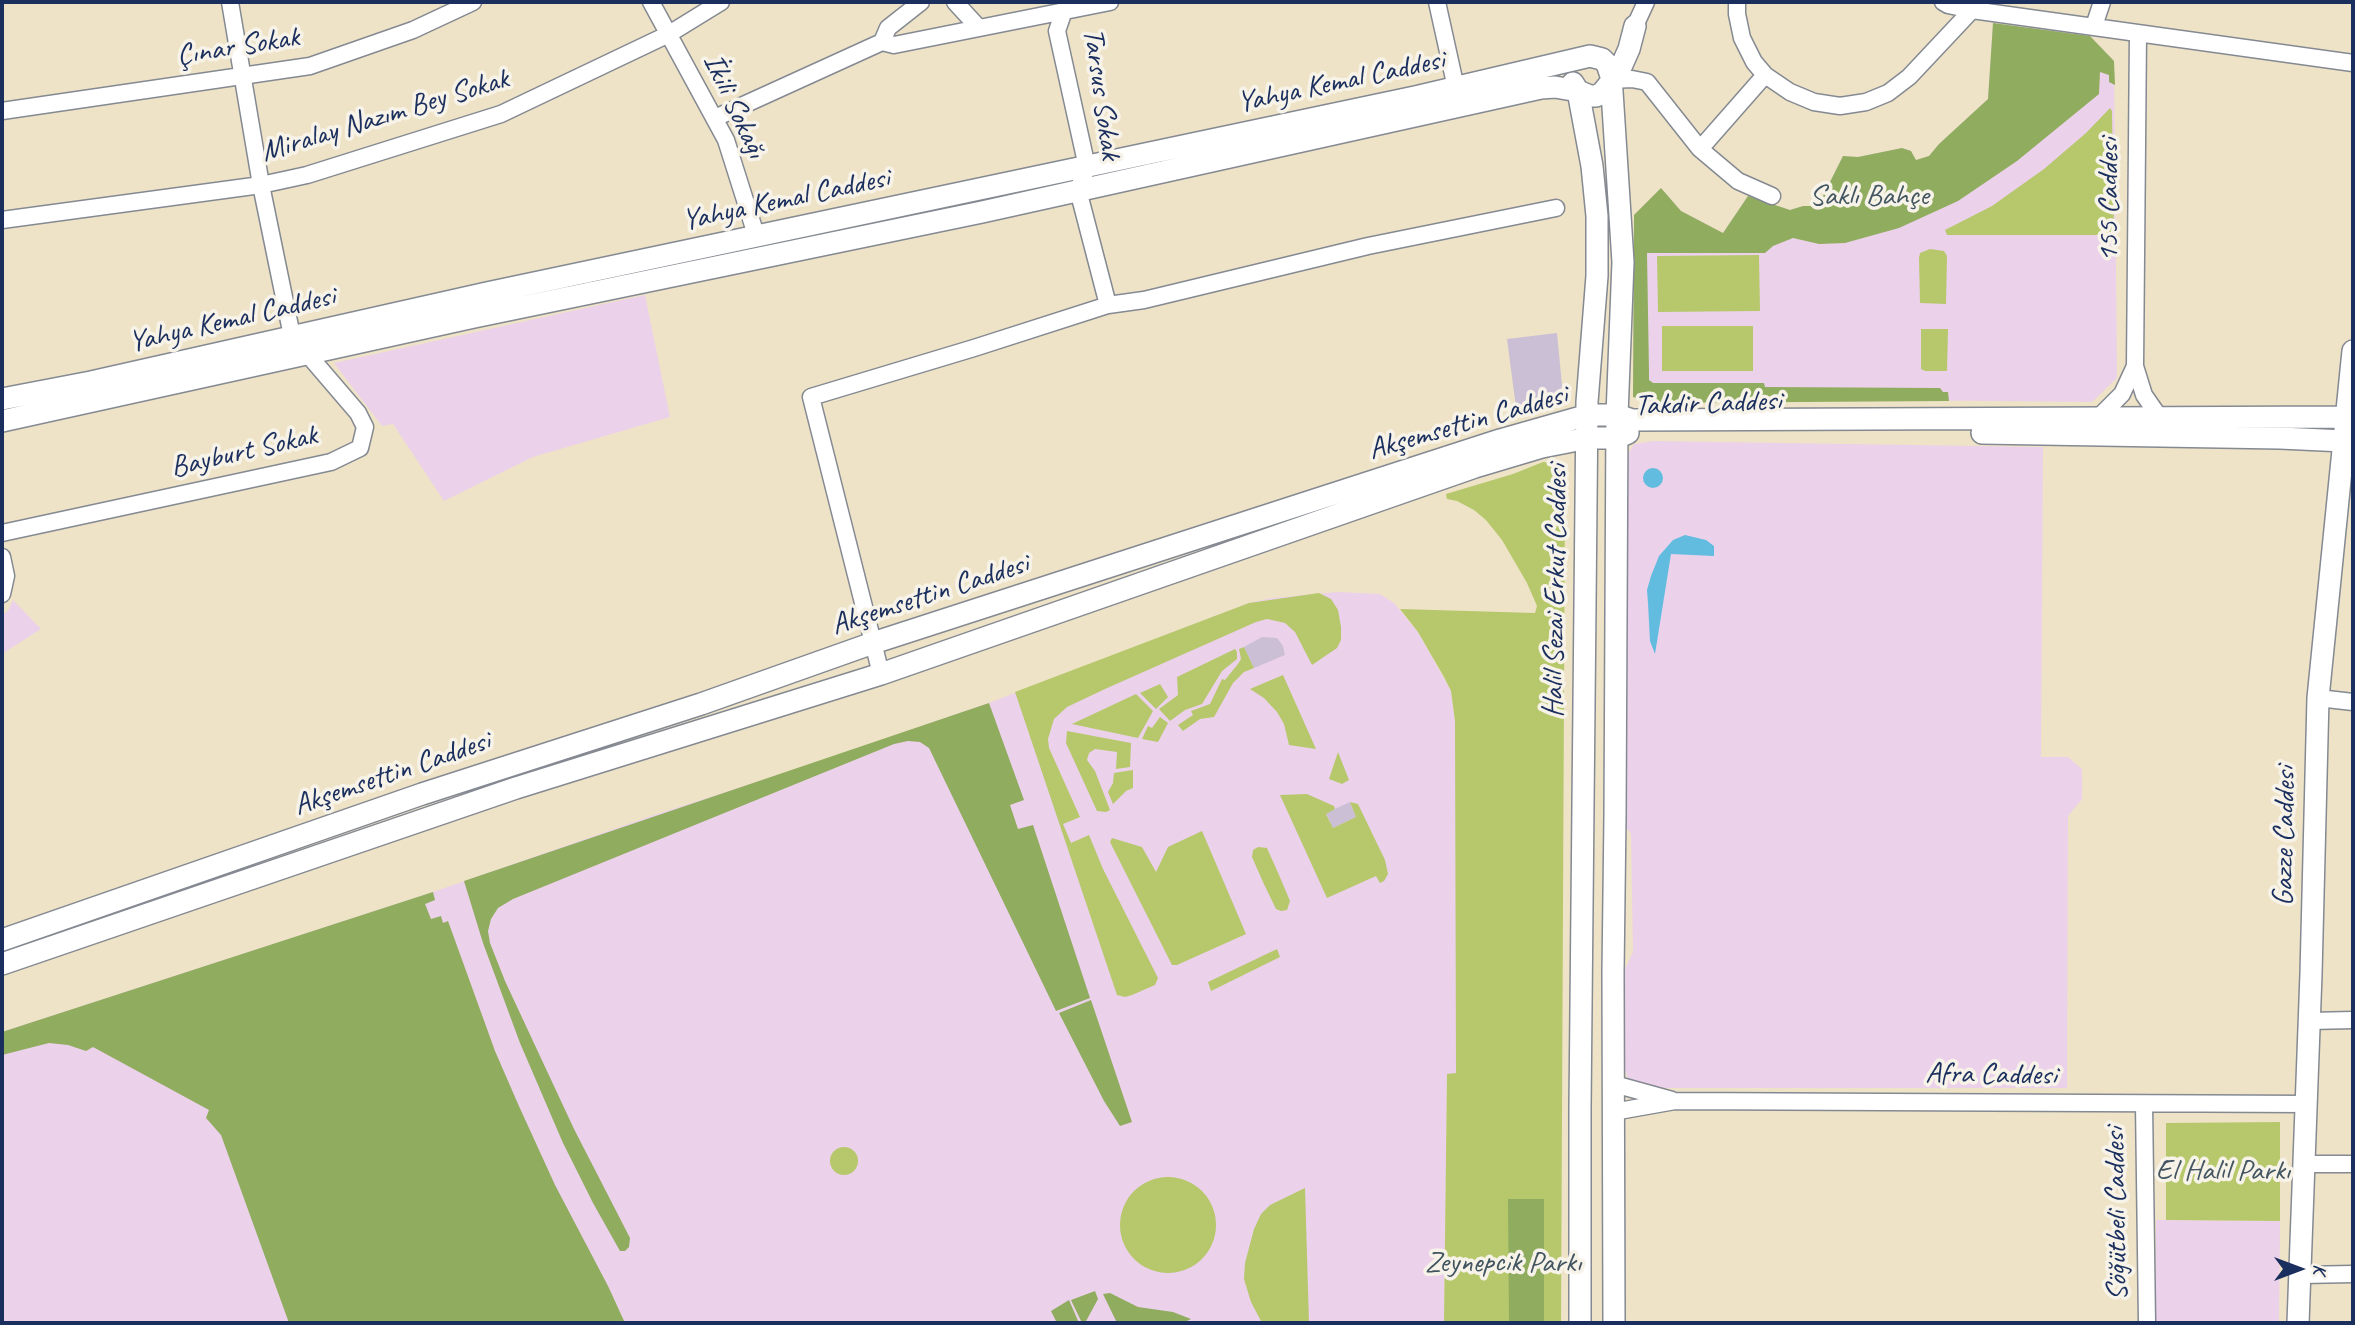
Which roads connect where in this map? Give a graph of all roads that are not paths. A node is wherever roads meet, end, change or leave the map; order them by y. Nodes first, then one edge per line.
1 (230, 2) edge
2 (474, 2) edge
3 (651, 2) edge
4 (721, 2) edge
5 (921, 2) edge
6 (955, 2) edge
7 (1110, 2) edge
8 (1437, 2) edge
9 (1646, 2) edge
10 (1737, 2) edge
11 (1943, 2) edge
12 (2102, 2) edge
13 (1066, 7) edge
14 (1972, 10) junction
15 (1635, 26) junction
16 (2094, 26) junction
17 (978, 27) junction
18 (669, 34) junction
19 (2137, 34) junction
20 (883, 42) junction
21 (1586, 57) junction
22 (2353, 63) edge
23 (243, 75) junction
24 (1765, 75) junction
25 (1611, 80) junction
26 (1456, 88) junction
27 (1578, 91) junction
28 (2, 111) edge
29 (715, 118) junction
30 (1700, 149) junction
31 (1087, 167) junction
32 (261, 185) junction
33 (1078, 190) junction
34 (1772, 197) dead end
35 (1556, 208) dead end
36 (2, 220) edge
37 (757, 237) junction
38 (1108, 305) junction
39 (292, 336) junction
40 (2353, 351) edge
41 (310, 355) junction
42 (2135, 366) junction
43 (2, 400) edge
44 (1588, 415) junction
45 (1616, 415) junction
46 (2350, 417) edge
47 (2098, 418) junction
48 (2160, 418) junction
49 (2, 421) edge
50 (1588, 438) junction
51 (1616, 438) junction
52 (2344, 441) junction
53 (2, 533) edge
54 (2, 557) edge
55 (2, 594) edge
56 (873, 643) junction
57 (881, 674) junction
58 (2318, 698) junction
59 (2353, 702) edge
60 (2, 940) edge
61 (2, 964) edge
62 (2353, 1020) edge
63 (2310, 1021) junction
64 (1580, 1083) junction
65 (1614, 1084) junction
66 (1675, 1101) junction
67 (2144, 1104) junction
68 (2306, 1104) junction
69 (1580, 1107) junction
70 (1613, 1112) junction
71 (2304, 1164) junction
72 (2353, 1164) edge
73 (2353, 1274) edge
74 (2301, 1275) junction
75 (1580, 1323) edge
76 (1614, 1323) edge
77 (2147, 1323) edge
78 (2298, 1323) edge

1 - 23 street
2 - 23 street, Çınar Sokak
3 - 18 street, İkili Sokağı
4 - 18 street, Miralay Nazım Bey Sokak
5 - 20 street
6 - 17 street
7 - 13 street
8 - 26 street
9 - 15 street
10 - 24 street
11 - 14 street
12 - 16 street
13 - 17 street
13 - 31 street, Tarsus Sokak
14 - 16 street
14 - 24 street
15 - 21 main road, Yahya Kemal Caddesi
15 - 25 main road
16 - 19 street
17 - 20 street
18 - 29 street, İkili Sokağı
18 - 32 street, Miralay Nazım Bey Sokak
19 - 22 street
19 - 42 street, 155 Caddesi
20 - 29 street
21 - 25 main road
21 - 26 main road, Yahya Kemal Caddesi
21 - 27 main road
23 - 28 street, Çınar Sokak
23 - 32 street
24 - 30 street
25 - 27 main road
25 - 30 street
25 - 45 main road
26 - 31 main road, Yahya Kemal Caddesi
27 - 33 main road, Yahya Kemal Caddesi
27 - 44 main road
29 - 37 street, İkili Sokağı
30 - 34 street
31 - 33 street, Tarsus Sokak
31 - 37 main road, Yahya Kemal Caddesi
32 - 36 street, Miralay Nazım Bey Sokak
32 - 39 street
33 - 38 street, Tarsus Sokak
33 - 41 main road, Yahya Kemal Caddesi
35 - 38 street
37 - 39 main road, Yahya Kemal Caddesi
38 - 56 street
39 - 41 street, Bayburt Sokak
39 - 43 main road, Yahya Kemal Caddesi
40 - 46 main road, Gazze Caddesi
41 - 49 main road, Yahya Kemal Caddesi
41 - 53 street, Bayburt Sokak
42 - 47 street, 155 Caddesi
42 - 48 street, 155 Caddesi
44 - 45 main road
44 - 50 main road, Akşemsettin Caddesi
44 - 56 main road, Akşemsettin Caddesi
45 - 47 main road, Takdir Caddesi
45 - 51 main road, Takdir Caddesi
46 - 48 main road, Takdir Caddesi
46 - 52 main road, Gazze Caddesi
47 - 48 main road, Takdir Caddesi
50 - 51 main road, Halil Sezai Erkut Caddesi
50 - 57 main road, Akşemsettin Caddesi
50 - 64 main road, Halil Sezai Erkut Caddesi
51 - 52 main road, Takdir Caddesi
51 - 65 main road, Halil Sezai Erkut Caddesi
52 - 58 main road, Gazze Caddesi
54 - 55 street
56 - 57 street
56 - 60 main road, Akşemsettin Caddesi
57 - 61 main road, Akşemsettin Caddesi
58 - 59 street
58 - 63 main road, Gazze Caddesi
62 - 63 street
63 - 68 main road, Gazze Caddesi
64 - 65 main road
64 - 69 main road, Halil Sezai Erkut Caddesi
65 - 66 street, Afra Caddesi
65 - 70 main road, Halil Sezai Erkut Caddesi
66 - 67 street, Afra Caddesi
66 - 70 street, Afra Caddesi
67 - 68 street, Afra Caddesi
67 - 77 street, Söğütbeli Caddesi
68 - 71 main road, Gazze Caddesi
69 - 70 main road
69 - 75 main road, Halil Sezai Erkut Caddesi
70 - 76 main road, Halil Sezai Erkut Caddesi
71 - 72 street
71 - 74 main road, Gazze Caddesi
73 - 74 street
74 - 78 main road, Gazze Caddesi

